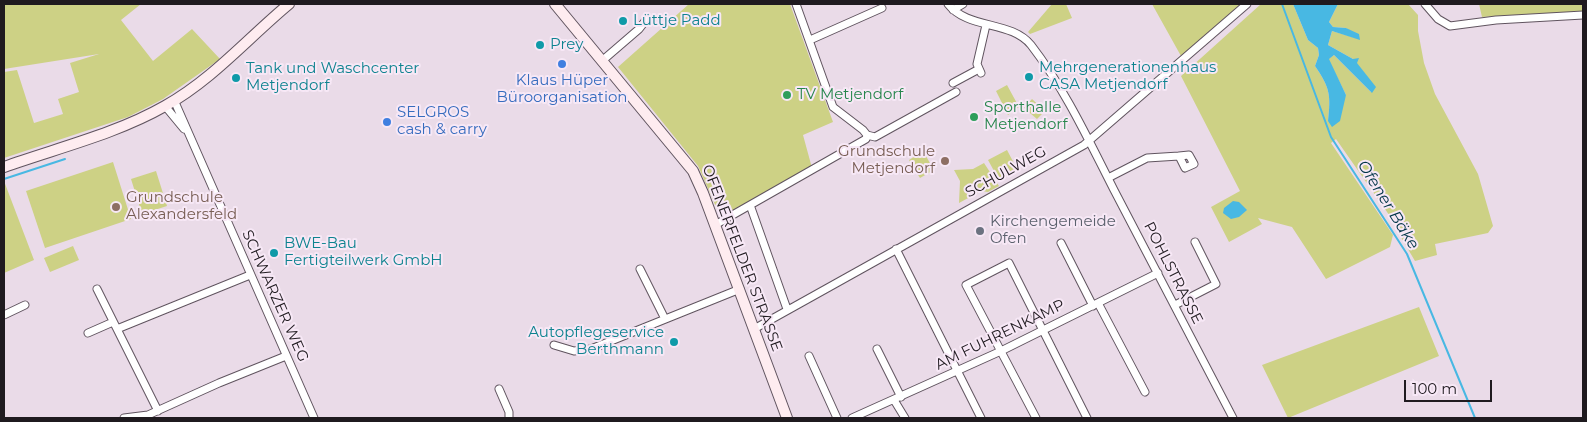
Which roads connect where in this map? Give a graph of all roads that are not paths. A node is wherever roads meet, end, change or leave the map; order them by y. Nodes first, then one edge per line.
1 (289, 4) edge
2 (555, 4) edge
3 (796, 4) edge
4 (963, 4) edge
5 (1247, 4) edge
6 (1425, 4) edge
7 (951, 7) edge
8 (882, 8) dead end
9 (1583, 15) edge
10 (646, 20) dead end
11 (986, 25) junction
12 (810, 40) junction
13 (603, 60) junction
14 (953, 83) dead end
15 (956, 92) dead end
16 (169, 103) junction
17 (186, 131) junction
18 (867, 135) junction
19 (1089, 140) junction
20 (1179, 156) dead end
21 (4, 167) edge
22 (1108, 178) junction
23 (750, 205) junction
24 (715, 225) junction
25 (1195, 242) dead end
26 (1061, 243) dead end
27 (896, 249) junction
28 (640, 269) dead end
29 (1158, 273) junction
30 (250, 275) junction
31 (97, 289) dead end
32 (740, 289) junction
33 (1096, 304) junction
34 (24, 305) dead end
35 (1175, 305) junction
36 (788, 309) junction
37 (4, 315) edge
38 (665, 319) junction
39 (115, 326) junction
40 (754, 329) junction
41 (1042, 329) junction
42 (88, 333) dead end
43 (554, 345) dead end
44 (877, 348) dead end
45 (1001, 351) junction
46 (286, 356) junction
47 (809, 356) dead end
48 (957, 371) junction
49 (499, 389) dead end
50 (1145, 392) dead end
51 (897, 399) junction
52 (158, 411) junction
53 (149, 417) edge
54 (124, 418) edge
55 (314, 418) edge
56 (509, 418) edge
57 (787, 418) edge
58 (837, 418) edge
59 (852, 418) edge
60 (904, 418) edge
61 (981, 418) edge
62 (1036, 418) edge
63 (1087, 418) edge
64 (1233, 418) edge

1 - 16 street
2 - 13 street, OFENERFELDER STRASSE
3 - 12 street
4 - 7 street
5 - 19 street, SCHULWEG
6 - 9 street
7 - 11 street, POHLSTRASSE
8 - 12 street
10 - 13 street
11 - 14 street
11 - 19 street, POHLSTRASSE
12 - 18 street
13 - 24 street, OFENERFELDER STRASSE
15 - 18 street
16 - 17 street, SCHWARZER WEG
16 - 17 street, SCHWARZER WEG
16 - 21 street
17 - 30 street, SCHWARZER WEG
18 - 23 street
19 - 22 street, POHLSTRASSE
19 - 27 street, SCHULWEG
20 - 22 street
22 - 29 street, POHLSTRASSE
23 - 24 street
23 - 36 street
24 - 32 street, OFENERFELDER STRASSE
25 - 35 street
26 - 33 street
27 - 36 street, SCHULWEG
27 - 48 street
28 - 38 street
29 - 33 street, AM FUHRENKAMP
29 - 35 street, POHLSTRASSE
30 - 39 street
30 - 46 street, SCHWARZER WEG
31 - 39 street
32 - 38 street
32 - 40 street, OFENERFELDER STRASSE
33 - 41 street, AM FUHRENKAMP
33 - 50 street
34 - 37 street
35 - 64 street, POHLSTRASSE
36 - 40 street, SCHULWEG
38 - 43 street
39 - 42 street
39 - 52 street
40 - 57 street, OFENERFELDER STRASSE
41 - 45 street, AM FUHRENKAMP
41 - 45 street
41 - 63 street
44 - 51 street
45 - 48 street, AM FUHRENKAMP
45 - 62 street
46 - 52 street
46 - 55 street, SCHWARZER WEG
47 - 58 street
48 - 51 street, AM FUHRENKAMP
48 - 61 street
49 - 56 street
51 - 59 street, AM FUHRENKAMP
51 - 60 street
52 - 53 street
53 - 54 street

